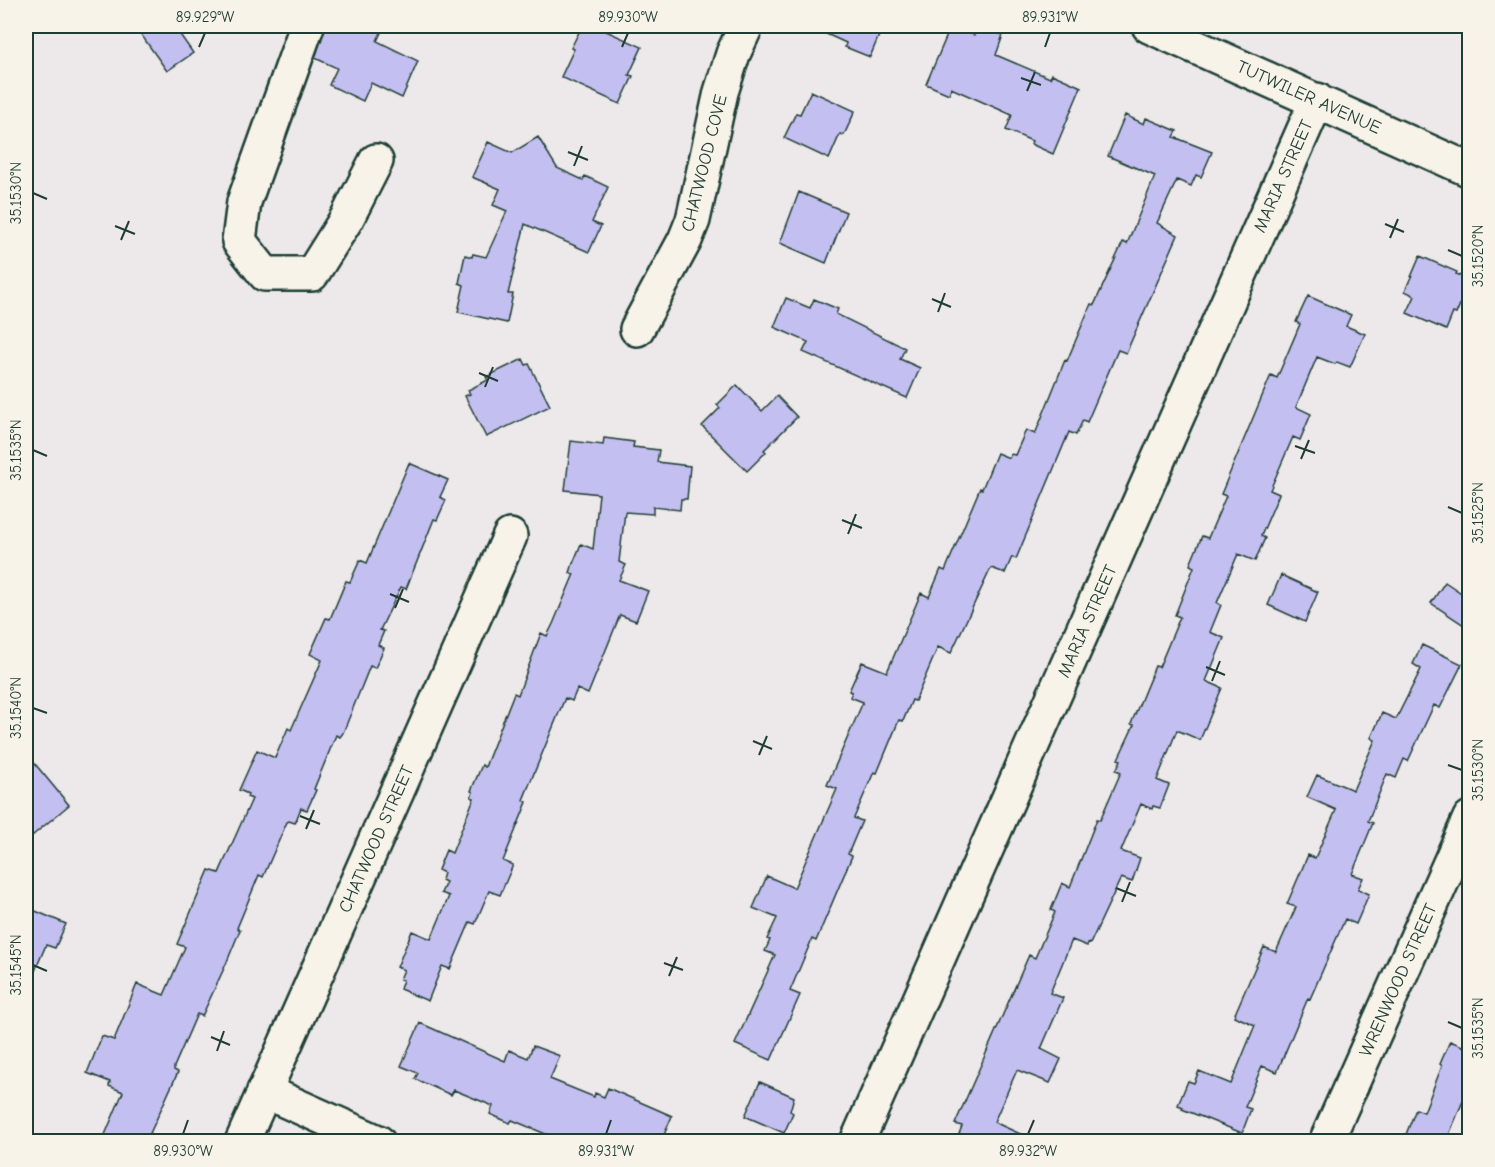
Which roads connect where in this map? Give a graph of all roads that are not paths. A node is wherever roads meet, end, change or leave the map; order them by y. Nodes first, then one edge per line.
1 (307, 26) edge
2 (746, 26) edge
3 (1149, 26) edge
4 (1317, 100) junction
5 (376, 161) dead end
6 (1470, 170) edge
7 (638, 329) dead end
8 (510, 536) dead end
9 (1470, 818) edge
10 (264, 1091) junction
11 (242, 1142) edge
12 (378, 1142) edge
13 (857, 1142) edge
14 (1326, 1142) edge

1 - 5 street
2 - 7 street, CHATWOOD COVE
3 - 4 street, TUTWILER AVENUE
4 - 6 street, TUTWILER AVENUE
4 - 13 street, MARIA STREET
8 - 10 street, CHATWOOD STREET
9 - 14 street, WRENWOOD STREET
10 - 11 street, CHATWOOD STREET
10 - 12 street

